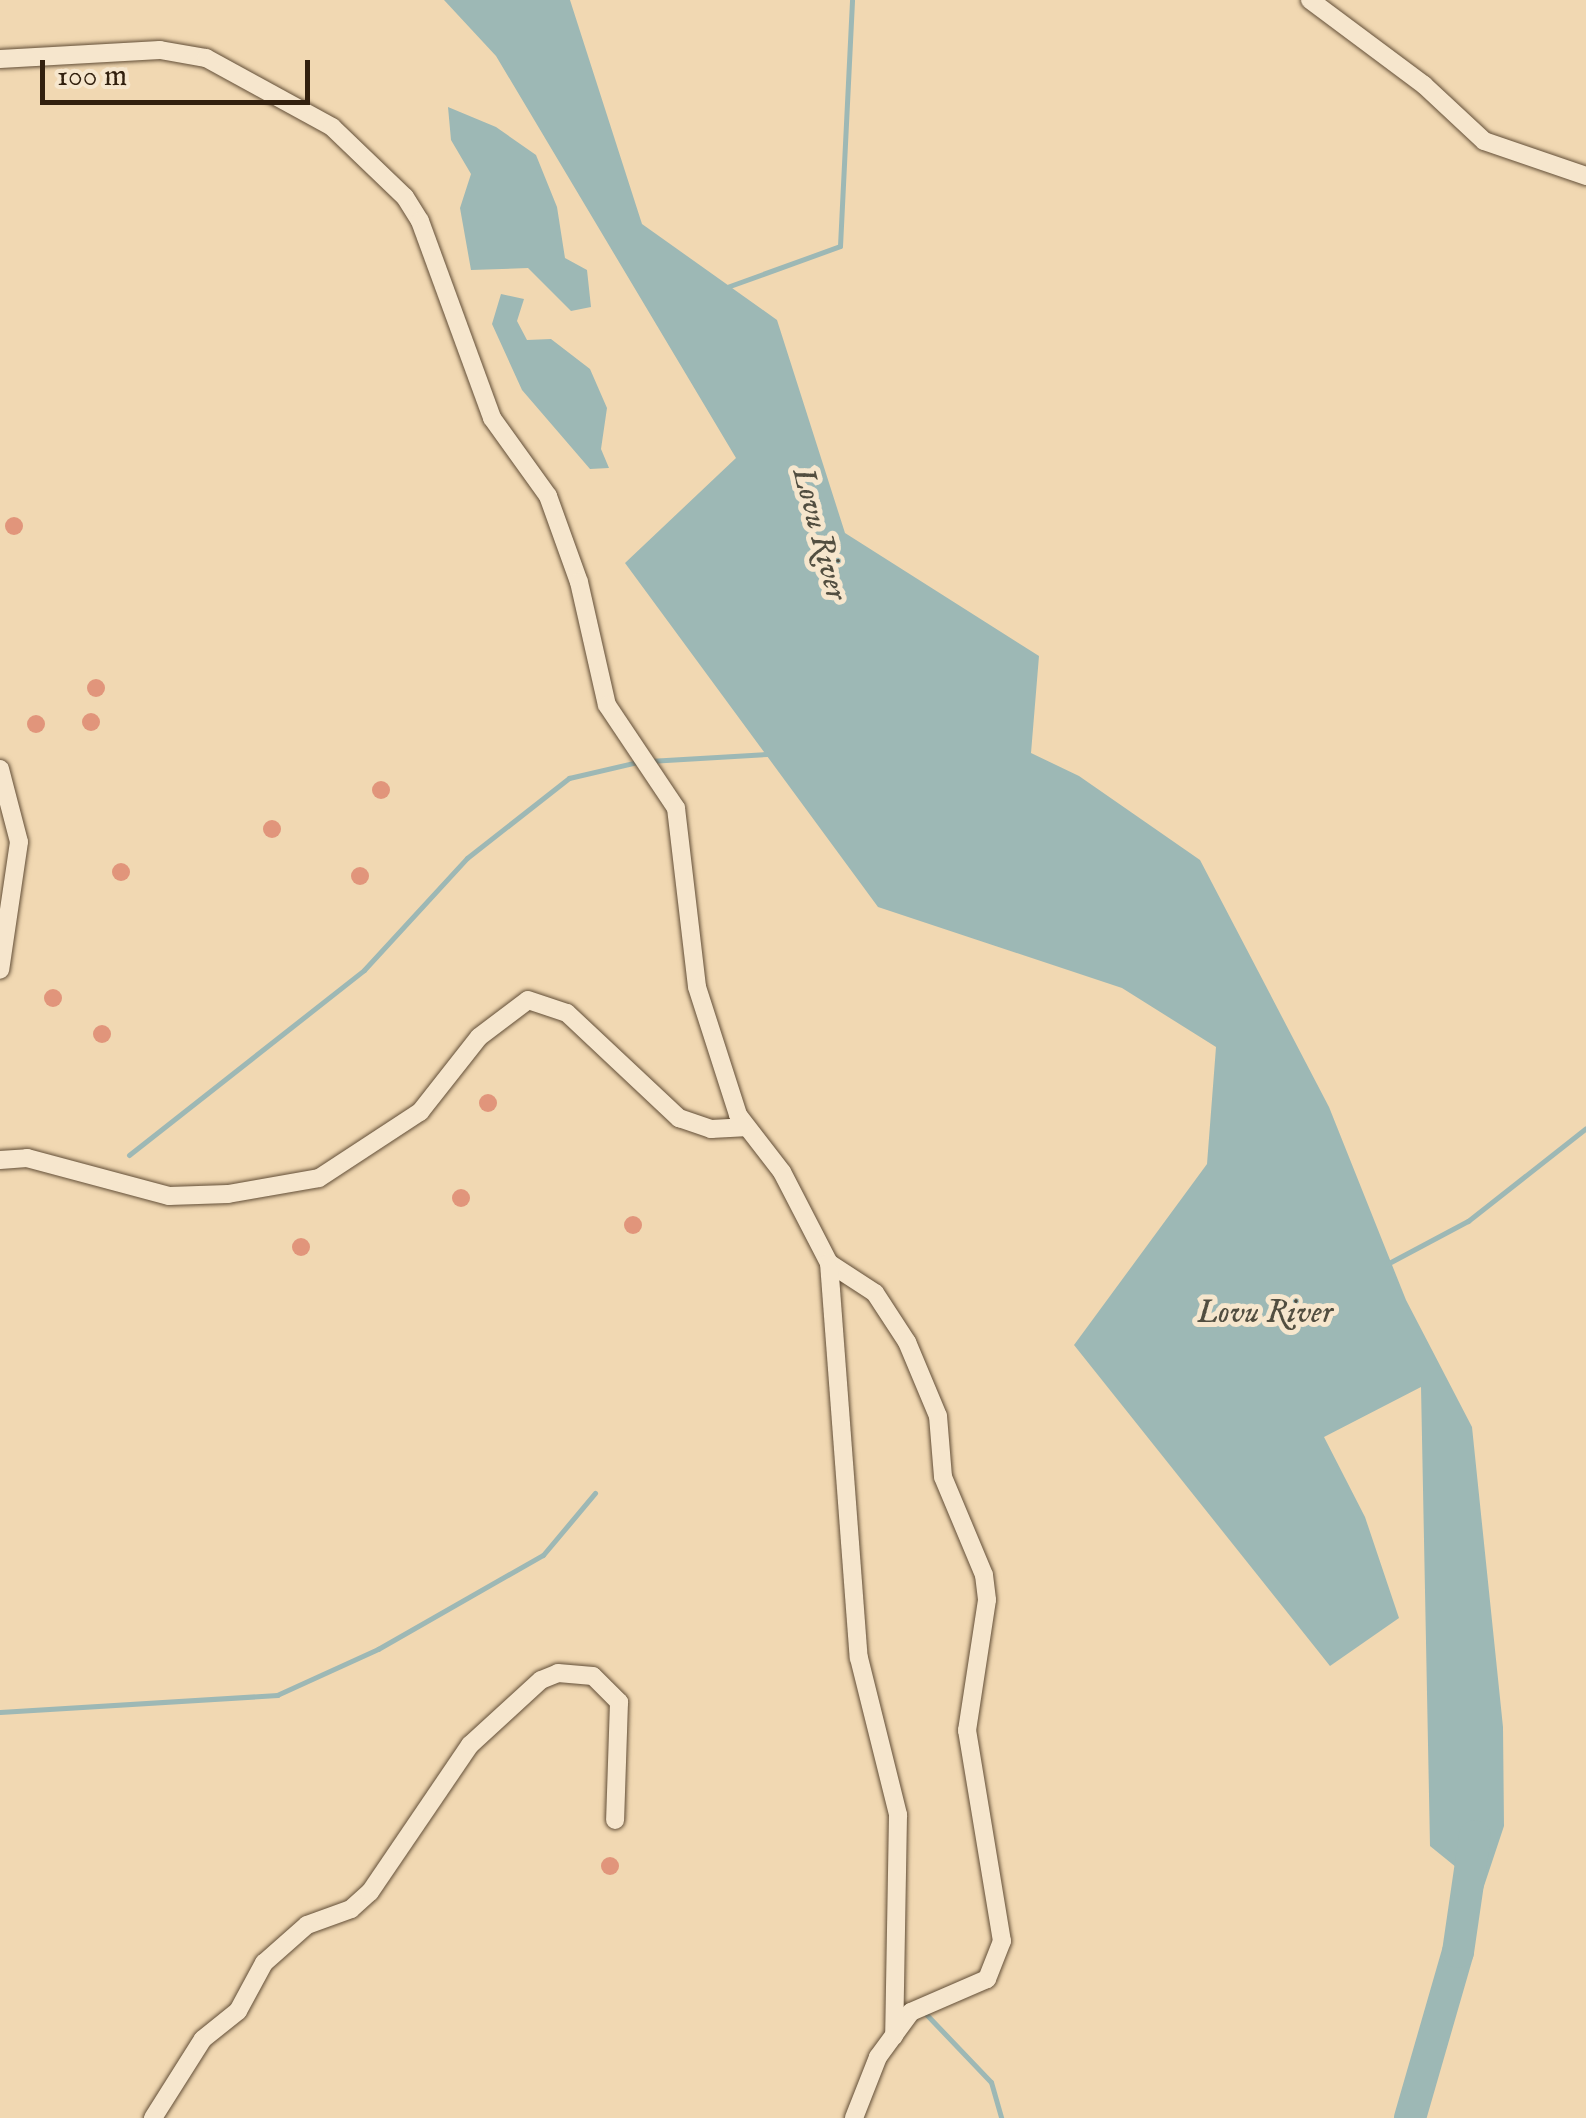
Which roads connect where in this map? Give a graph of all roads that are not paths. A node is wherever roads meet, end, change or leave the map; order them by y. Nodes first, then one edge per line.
1 (1310, 0) edge
2 (0, 59) edge
3 (1586, 176) edge
4 (0, 769) edge
5 (0, 970) edge
6 (744, 1126) junction
7 (0, 1160) edge
8 (830, 1263) junction
9 (615, 1820) dead end
10 (894, 2038) junction
11 (153, 2118) edge
12 (854, 2118) edge

1 - 3 street
2 - 6 street
4 - 5 street
6 - 7 street
6 - 8 street
8 - 10 street
8 - 10 street
9 - 11 street
10 - 12 street

